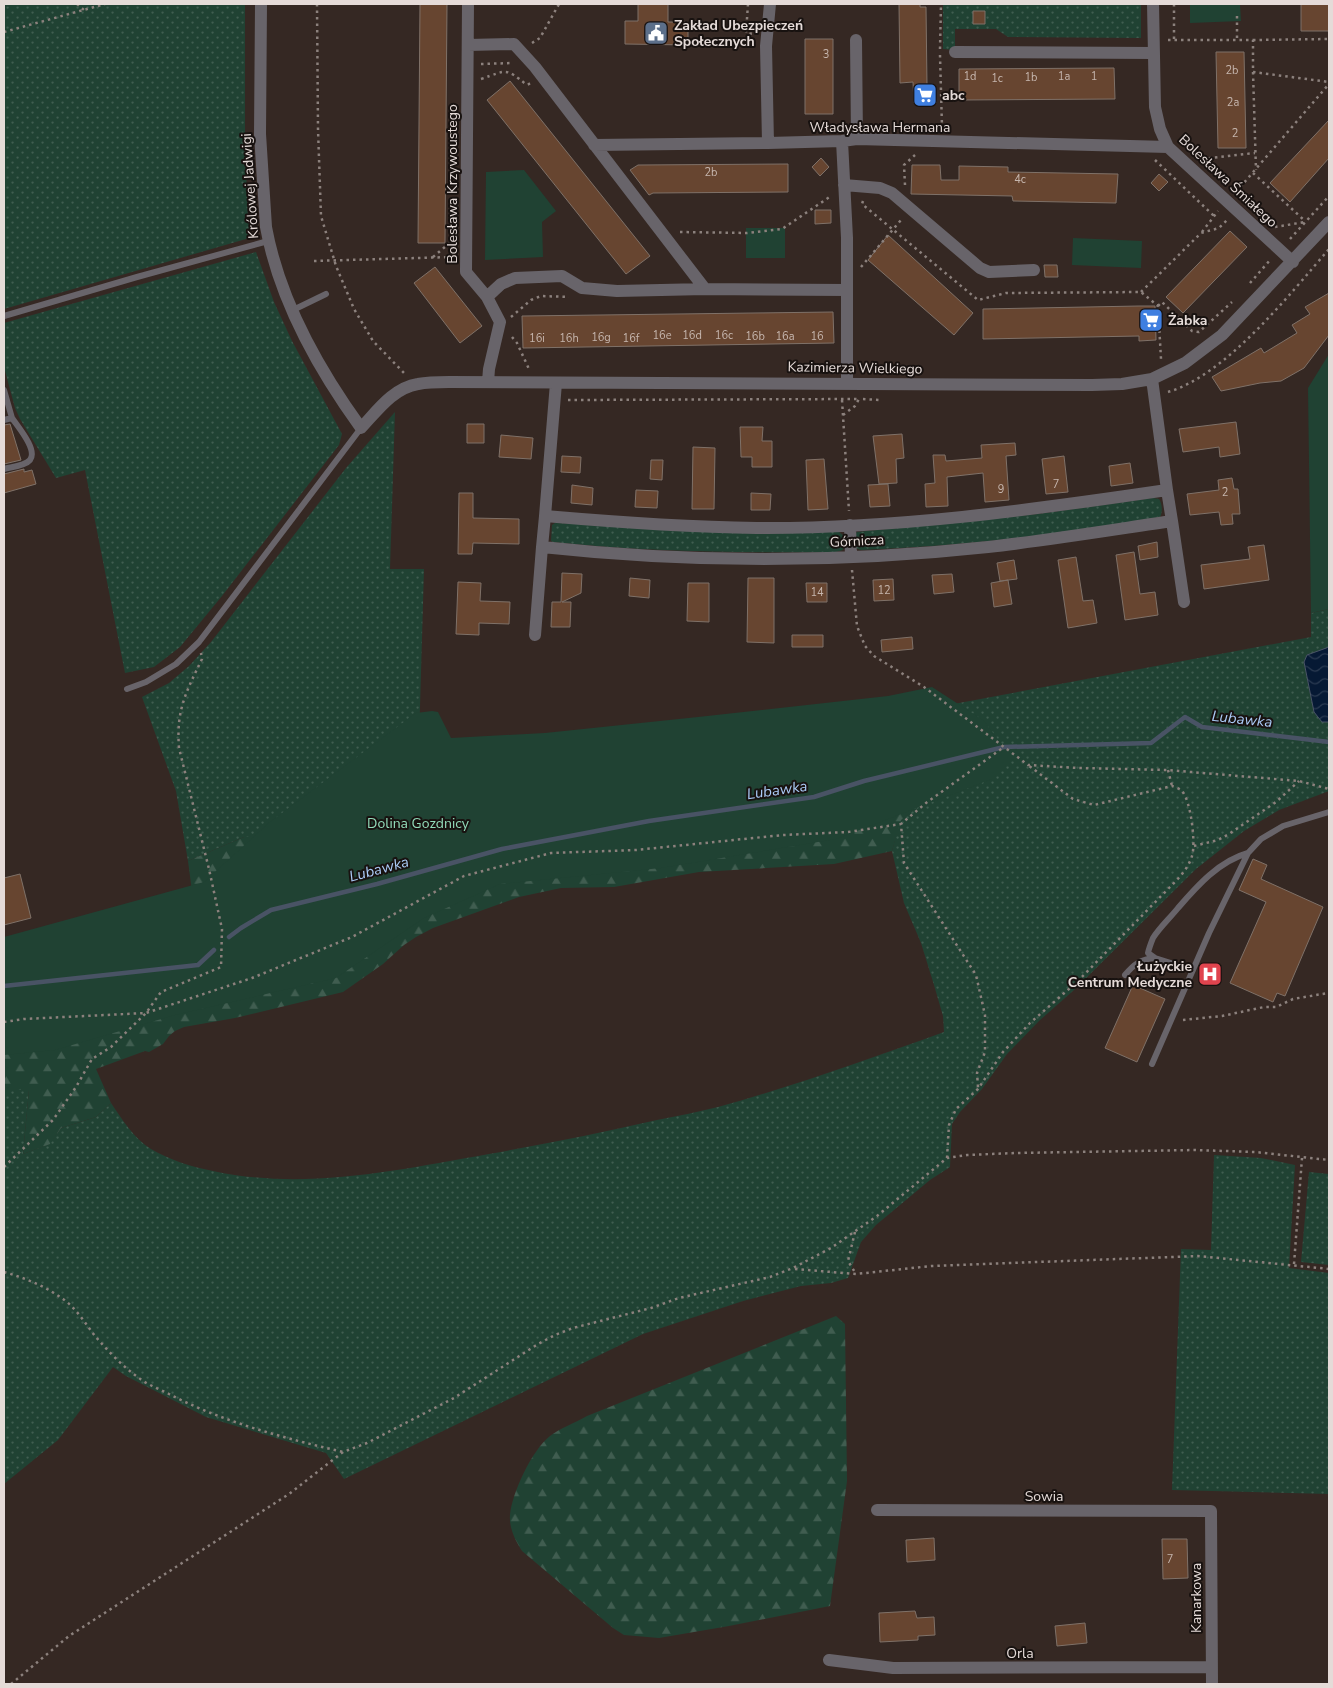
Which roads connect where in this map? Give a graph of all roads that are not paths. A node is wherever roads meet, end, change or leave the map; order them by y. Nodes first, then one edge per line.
1 (261, 4) edge
2 (468, 4) edge
3 (770, 4) edge
4 (1153, 4) edge
5 (856, 40) dead end
6 (468, 45) junction
7 (1154, 47) junction
8 (955, 52) dead end
9 (857, 139) junction
10 (842, 141) junction
11 (768, 143) junction
12 (594, 145) junction
13 (1168, 147) junction
14 (844, 189) junction
15 (1328, 225) edge
16 (268, 241) junction
17 (1293, 262) junction
18 (1034, 270) dead end
19 (705, 289) junction
20 (847, 290) junction
21 (326, 294) dead end
22 (487, 298) junction
23 (293, 310) junction
24 (4, 316) edge
25 (1152, 379) junction
26 (488, 382) junction
27 (556, 383) junction
28 (847, 383) junction
29 (4, 390) edge
30 (12, 418) junction
31 (4, 420) edge
32 (361, 428) junction
33 (4, 469) edge
34 (1167, 490) junction
35 (545, 516) junction
36 (1172, 521) junction
37 (850, 525) junction
38 (542, 547) junction
39 (851, 557) junction
40 (1184, 602) dead end
41 (535, 635) dead end
42 (127, 689) dead end
43 (1329, 812) edge
44 (1248, 853) junction
45 (1155, 958) junction
46 (1193, 970) junction
47 (1125, 974) dead end
48 (1152, 1064) dead end
49 (877, 1510) dead end
50 (1211, 1511) joint
51 (829, 1660) dead end
52 (1212, 1667) junction
53 (1212, 1684) edge

1 - 16 street, Królowej Jadwigi
2 - 6 street, Bolesława Krzywoustego
3 - 11 street
4 - 7 street, Bolesława Śmiałego
5 - 9 street
6 - 12 street
6 - 22 street, Bolesława Krzywoustego
7 - 8 street
7 - 13 street, Bolesława Śmiałego
9 - 10 street, Władysława Hermana
9 - 13 street, Władysława Hermana
10 - 11 street, Władysława Hermana
10 - 14 street
11 - 12 street, Władysława Hermana
12 - 19 street
13 - 17 street, Bolesława Śmiałego
14 - 18 street
14 - 20 street
15 - 17 street, Kazimierza Wielkiego
16 - 23 street, Królowej Jadwigi
16 - 24 lane
17 - 25 street, Kazimierza Wielkiego
19 - 20 street
19 - 22 street
20 - 28 street
21 - 23 lane
22 - 26 street, Bolesława Krzywoustego
23 - 32 street, Królowej Jadwigi
25 - 28 street, Kazimierza Wielkiego
25 - 34 street
26 - 27 street, Kazimierza Wielkiego
26 - 32 street, Kazimierza Wielkiego
27 - 28 street, Kazimierza Wielkiego
27 - 35 street
29 - 30 lane
30 - 31 lane
30 - 33 lane
32 - 42 lane
34 - 36 street
34 - 37 street, Górnicza
35 - 37 street, Górnicza
35 - 38 street
36 - 39 street, Górnicza
36 - 40 street
37 - 39 street
38 - 39 street, Górnicza
38 - 41 street
43 - 44 lane
44 - 45 lane
44 - 46 lane
45 - 46 lane
45 - 47 lane
46 - 48 lane
49 - 50 street, Sowia
50 - 52 street, Kanarkowa
51 - 52 street, Orla
52 - 53 street, Kanarkowa

